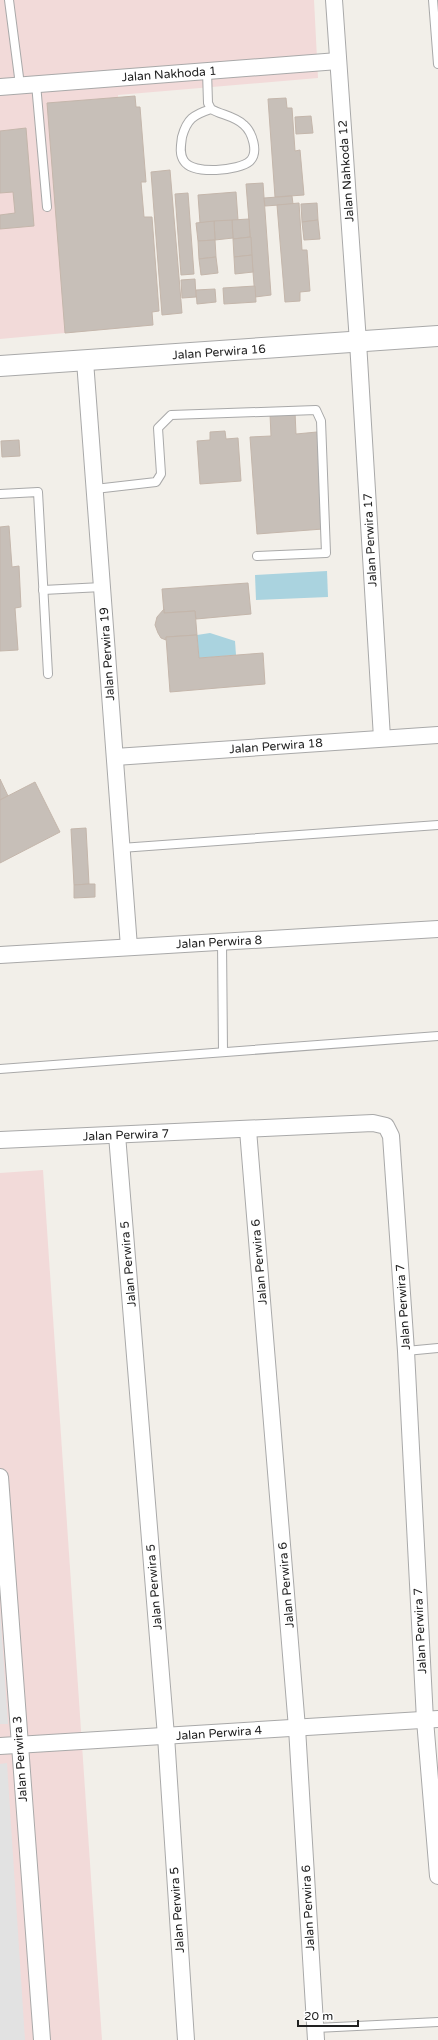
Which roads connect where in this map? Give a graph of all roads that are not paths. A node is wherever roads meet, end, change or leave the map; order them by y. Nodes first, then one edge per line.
1 (9, 0) edge
2 (334, 0) edge
3 (433, 0) edge
4 (338, 61) junction
5 (438, 64) edge
6 (207, 71) junction
7 (36, 84) junction
8 (20, 85) junction
9 (0, 86) edge
10 (211, 109) junction
11 (47, 207) dead end
12 (438, 336) edge
13 (358, 342) junction
14 (85, 361) junction
15 (0, 366) edge
16 (95, 489) junction
17 (0, 494) edge
18 (257, 556) dead end
19 (102, 587) junction
20 (43, 590) junction
21 (48, 674) dead end
22 (438, 735) edge
23 (382, 738) junction
24 (114, 757) junction
25 (438, 825) edge
26 (121, 848) junction
27 (438, 929) edge
28 (222, 942) junction
29 (129, 948) junction
30 (0, 955) edge
31 (438, 1036) edge
32 (223, 1052) junction
33 (0, 1069) edge
34 (248, 1130) junction
35 (117, 1135) junction
36 (0, 1140) edge
37 (438, 1348) edge
38 (406, 1351) junction
39 (0, 1477) edge
40 (432, 1720) edge
41 (297, 1728) junction
42 (166, 1736) junction
43 (19, 1745) junction
44 (0, 1746) edge
45 (438, 1876) edge
46 (438, 2022) edge
47 (316, 2034) edge
48 (42, 2040) edge
49 (186, 2040) edge

1 - 8 lane
2 - 4 street, Jalan Nahkoda 12
3 - 5 lane
4 - 6 street, Jalan Nakhoda 1
4 - 13 street, Jalan Nahkoda 12
6 - 7 street, Jalan Nakhoda 1
6 - 10 lane
7 - 8 street, Jalan Nakhoda 1
7 - 11 lane
8 - 9 street, Jalan Nakhoda 1
10 - 10 lane
12 - 13 street, Jalan Perwira 16
13 - 14 street, Jalan Perwira 16
13 - 23 street, Jalan Perwira 17
14 - 15 street, Jalan Perwira 16
14 - 16 street, Jalan Perwira 19
16 - 18 lane
16 - 19 street, Jalan Perwira 19
17 - 20 lane
19 - 20 lane
19 - 24 street, Jalan Perwira 19
20 - 21 lane
22 - 23 street, Jalan Perwira 18
23 - 24 street, Jalan Perwira 18
24 - 26 street, Jalan Perwira 19
25 - 26 lane
26 - 29 street, Jalan Perwira 19
27 - 28 street, Jalan Perwira 8
28 - 29 street, Jalan Perwira 8
28 - 32 lane
29 - 30 street, Jalan Perwira 8
31 - 32 lane
32 - 33 lane
34 - 35 street, Jalan Perwira 7
34 - 38 street, Jalan Perwira 7
34 - 41 street, Jalan Perwira 6
35 - 36 street, Jalan Perwira 7
35 - 42 street, Jalan Perwira 5
37 - 38 lane
38 - 40 street, Jalan Perwira 7
39 - 43 street, Jalan Perwira 3
40 - 41 street, Jalan Perwira 4
40 - 45 street, Jalan Perwira 7
41 - 42 street, Jalan Perwira 4
41 - 47 street, Jalan Perwira 6
42 - 43 street, Jalan Perwira 4
42 - 49 street, Jalan Perwira 5
43 - 44 street, Jalan Perwira 4
43 - 48 street, Jalan Perwira 3
46 - 47 lane

